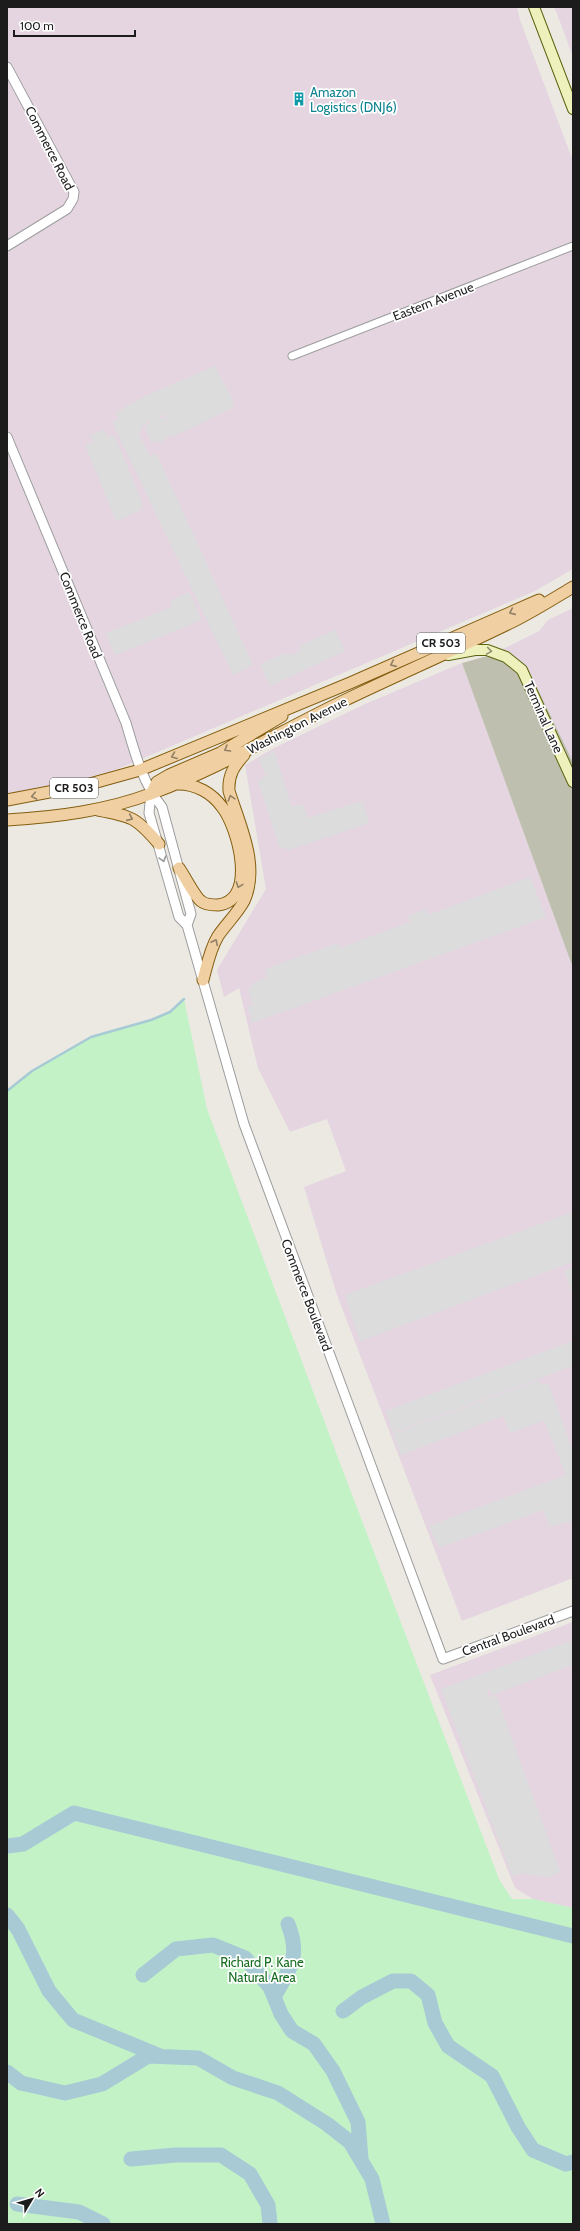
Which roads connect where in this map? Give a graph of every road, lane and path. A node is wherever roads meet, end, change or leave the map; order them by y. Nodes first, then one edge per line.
1 (534, 7) edge
2 (7, 67) edge
3 (573, 109) edge
4 (7, 246) edge
5 (573, 246) edge
6 (292, 356) dead end
7 (7, 437) edge
8 (573, 586) edge
9 (437, 658) junction
10 (308, 700) junction
11 (248, 750) junction
12 (140, 770) junction
13 (573, 782) edge
14 (176, 784) junction
15 (151, 794) junction
16 (7, 800) edge
17 (93, 810) junction
18 (7, 820) edge
19 (159, 844) junction
20 (179, 868) junction
21 (187, 925) junction
22 (203, 980) junction
23 (573, 1611) edge
24 (443, 1659) joint

1 - 3 main road
2 - 4 street, Commerce Road
5 - 6 street, Eastern Avenue
7 - 12 street, Commerce Road
8 - 9 main road, Washington Avenue / CR 503
8 -> 10 main road, Washington Avenue / CR 503
9 - 11 main road, Washington Avenue / CR 503
9 -> 13 main road, Terminal Lane
10 -> 12 main road, Washington Avenue / CR 503
10 -> 15 main road
11 - 14 main road, Washington Avenue / CR 503
22 -> 11 main road
12 - 15 street, Commerce Road
12 -> 16 main road, Washington Avenue / CR 503
14 - 15 main road, Washington Avenue / CR 503
14 -> 20 main road
15 - 17 main road, Washington Avenue / CR 503
15 - 19 street, Commerce Boulevard
15 - 20 street, Commerce Boulevard
17 - 18 main road, Washington Avenue / CR 503
17 -> 19 main road
19 -> 21 street, Commerce Boulevard
20 - 21 street, Commerce Boulevard
21 - 22 street, Commerce Boulevard
22 - 24 street, Commerce Boulevard
23 - 24 street, Central Boulevard

